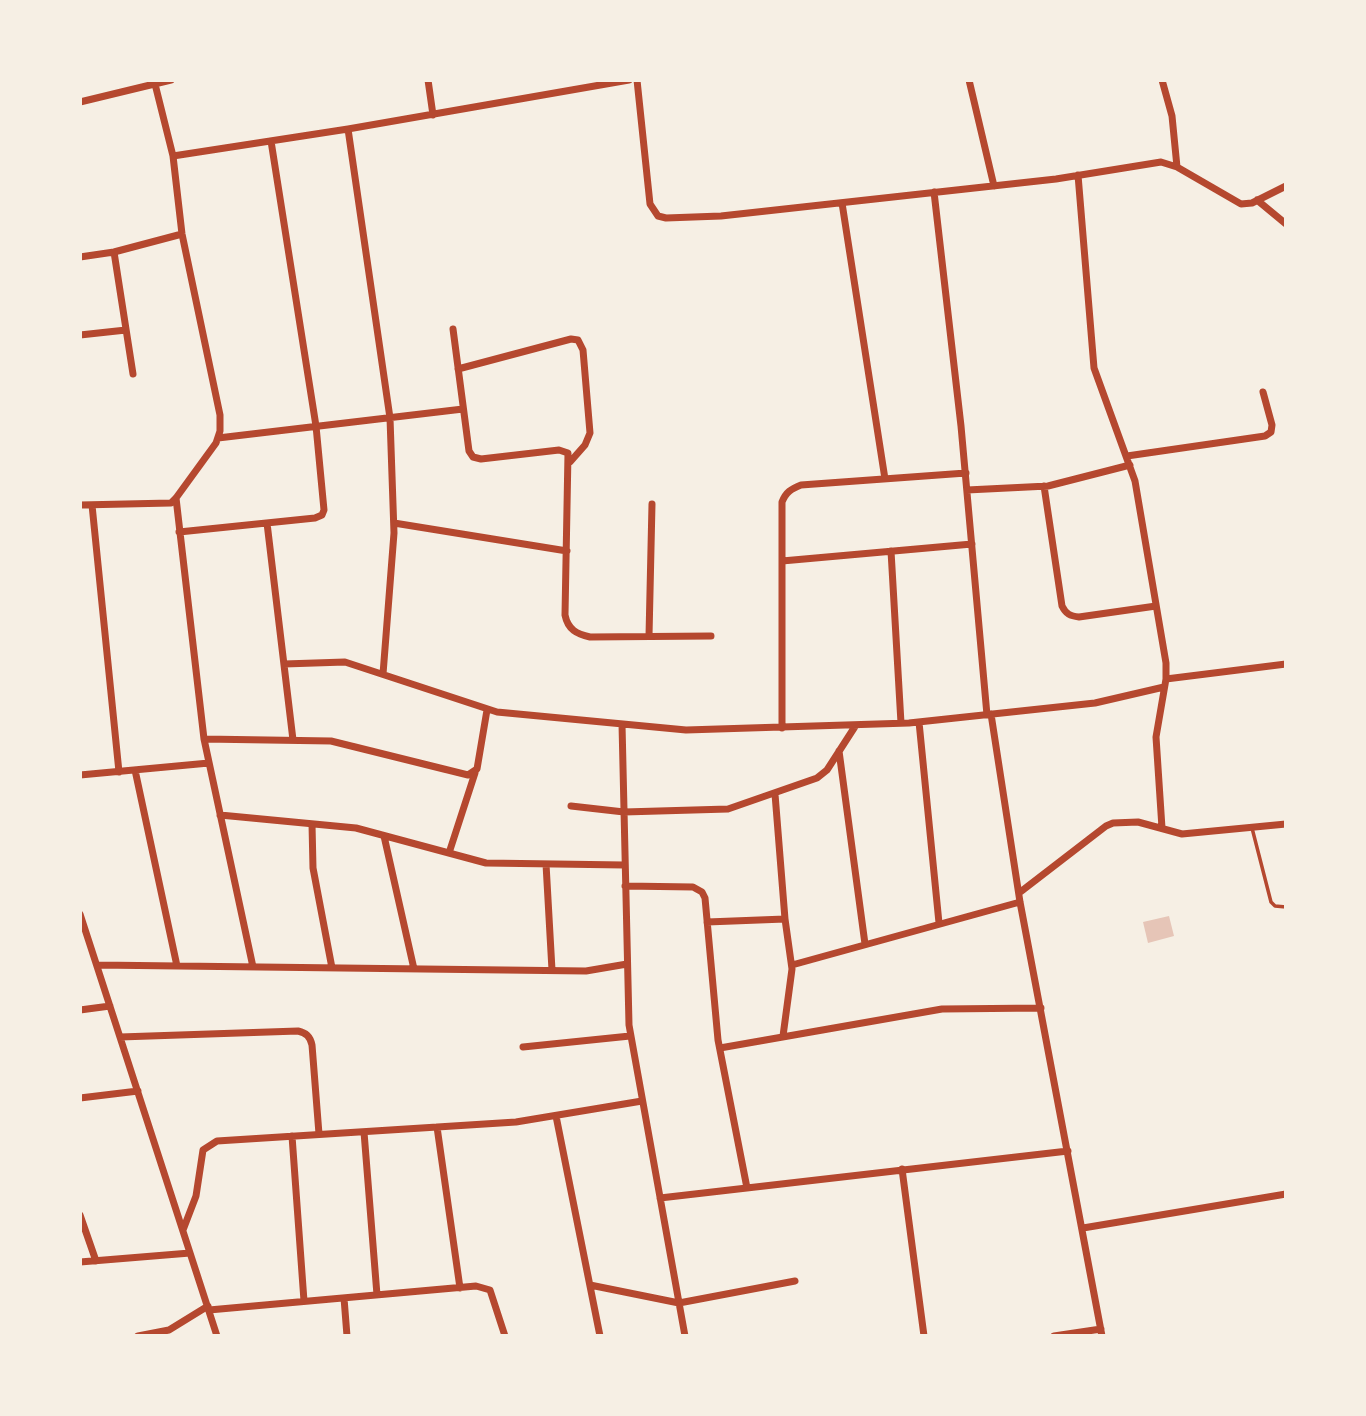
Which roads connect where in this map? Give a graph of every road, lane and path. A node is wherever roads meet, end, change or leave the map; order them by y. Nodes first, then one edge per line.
1 (171, 80) edge
2 (428, 80) edge
3 (629, 80) edge
4 (637, 80) edge
5 (969, 80) edge
6 (1162, 80) edge
7 (154, 82) edge
8 (80, 102) edge
9 (433, 115) junction
10 (348, 130) junction
11 (271, 141) junction
12 (173, 156) junction
13 (1177, 167) junction
14 (1078, 175) junction
15 (994, 186) junction
16 (1286, 186) edge
17 (934, 192) junction
18 (1256, 201) junction
19 (842, 202) junction
20 (1286, 224) edge
21 (182, 234) junction
22 (114, 252) junction
23 (80, 257) edge
24 (453, 329) dead end
25 (127, 330) junction
26 (80, 335) edge
27 (458, 369) junction
28 (133, 373) dead end
29 (1263, 392) dead end
30 (463, 409) junction
31 (390, 418) junction
32 (316, 426) junction
33 (219, 438) junction
34 (1126, 456) junction
35 (569, 462) junction
36 (1130, 465) junction
37 (965, 473) junction
38 (886, 479) junction
39 (1044, 486) junction
40 (967, 490) junction
41 (176, 498) junction
42 (652, 504) dead end
43 (80, 505) edge
44 (92, 505) junction
45 (267, 523) junction
46 (394, 523) junction
47 (179, 532) junction
48 (972, 544) junction
49 (567, 551) junction
50 (891, 551) junction
51 (782, 561) junction
52 (1156, 606) junction
53 (649, 636) junction
54 (711, 636) dead end
55 (284, 664) junction
56 (1286, 664) edge
57 (383, 674) junction
58 (1165, 683) junction
59 (487, 710) junction
60 (989, 714) junction
61 (919, 722) junction
62 (901, 723) junction
63 (622, 724) junction
64 (856, 725) junction
65 (782, 727) junction
66 (204, 739) junction
67 (293, 740) junction
68 (839, 750) junction
69 (209, 763) junction
70 (135, 770) junction
71 (119, 772) junction
72 (475, 772) junction
73 (80, 775) edge
74 (775, 794) junction
75 (571, 806) dead end
76 (624, 813) junction
77 (220, 815) junction
78 (312, 824) junction
79 (1286, 824) edge
80 (1252, 827) junction
81 (1162, 828) junction
82 (384, 836) junction
83 (449, 853) junction
84 (546, 864) junction
85 (624, 864) junction
86 (625, 886) junction
87 (1020, 897) junction
88 (1286, 906) edge
89 (80, 914) edge
90 (785, 919) junction
91 (707, 922) junction
92 (939, 923) junction
93 (865, 944) junction
94 (627, 964) junction
95 (97, 965) junction
96 (792, 965) junction
97 (177, 966) junction
98 (253, 967) junction
99 (332, 968) junction
100 (414, 969) junction
101 (552, 970) junction
102 (110, 1006) junction
103 (1041, 1008) junction
104 (80, 1010) edge
105 (630, 1036) junction
106 (783, 1036) junction
107 (120, 1037) junction
108 (523, 1048) dead end
109 (720, 1048) junction
110 (138, 1091) junction
111 (80, 1098) edge
112 (642, 1101) junction
113 (556, 1116) junction
114 (437, 1127) junction
115 (364, 1132) junction
116 (319, 1134) junction
117 (292, 1136) junction
118 (1068, 1151) junction
119 (902, 1169) junction
120 (747, 1188) junction
121 (1286, 1194) edge
122 (660, 1198) junction
123 (80, 1215) edge
124 (1083, 1227) junction
125 (183, 1230) junction
126 (190, 1253) junction
127 (96, 1261) junction
128 (80, 1262) edge
129 (795, 1281) dead end
130 (590, 1285) junction
131 (460, 1288) junction
132 (377, 1295) junction
133 (344, 1298) junction
134 (304, 1301) junction
135 (680, 1303) junction
136 (208, 1308) junction
137 (1102, 1332) edge
138 (138, 1335) edge
139 (148, 1335) edge
140 (217, 1335) edge
141 (347, 1335) edge
142 (505, 1335) edge
143 (600, 1335) edge
144 (685, 1335) edge
145 (923, 1335) edge
146 (1054, 1335) edge

1 - 7 street
2 - 9 street
3 - 9 street
4 - 19 street
5 - 15 street
6 - 13 street
7 - 8 street
7 - 12 street
9 - 10 street
10 - 11 street
10 - 31 street
11 - 12 street
11 - 32 street
12 - 21 street
13 - 14 street
13 - 18 street
14 - 15 street
14 - 34 street
15 - 17 street
16 - 18 street
17 - 19 street
17 - 37 street
18 - 20 street
19 - 38 street
21 - 22 street
21 - 33 street
22 - 23 street
22 - 25 street
24 - 27 street
25 - 26 street
25 - 28 street
27 - 30 street
27 - 35 street
29 - 34 street
30 - 31 street
30 - 35 street
31 - 32 street
31 - 46 street
32 - 33 street
32 - 45 street
33 - 41 street
34 - 36 street
35 - 49 street
36 - 39 street
36 - 52 street
37 - 38 street
37 - 40 street
38 - 51 street
39 - 40 street
39 - 52 street
40 - 48 street
41 - 44 street
41 - 47 street
42 - 53 street
43 - 44 street
44 - 71 street
45 - 47 street
45 - 55 street
46 - 49 street
46 - 57 street
47 - 66 street
48 - 50 street
48 - 60 street
49 - 53 street
50 - 51 street
50 - 62 street
51 - 65 street
52 - 58 street
53 - 54 street
55 - 57 street
55 - 67 street
56 - 58 street
57 - 59 street
58 - 60 street
58 - 81 street
59 - 63 street
59 - 72 street
60 - 61 street
60 - 87 street
61 - 62 street
61 - 92 street
62 - 64 street
63 - 65 street
63 - 76 street
64 - 65 street
64 - 68 street
66 - 67 street
66 - 69 street
67 - 72 street
68 - 74 street
68 - 93 street
69 - 70 street
69 - 77 street
70 - 71 street
70 - 97 street
71 - 73 street
72 - 83 street
74 - 76 street
74 - 90 street
75 - 76 street
76 - 85 street
77 - 78 street
77 - 98 street
78 - 82 street
78 - 99 street
79 - 80 street
80 - 81 street
80 - 88 lane
81 - 87 street
82 - 83 street
82 - 100 street
83 - 84 street
84 - 85 street
84 - 101 street
85 - 86 street
86 - 91 street
86 - 94 street
87 - 92 street
87 - 103 street
89 - 95 street
90 - 91 street
90 - 96 street
91 - 109 street
92 - 93 street
93 - 96 street
94 - 101 street
94 - 105 street
95 - 97 street
95 - 102 street
96 - 106 street
97 - 98 street
98 - 99 street
99 - 100 street
100 - 101 street
102 - 104 street
102 - 107 street
103 - 106 street
103 - 118 street
105 - 108 street
105 - 112 street
106 - 109 street
107 - 110 street
107 - 116 street
109 - 120 street
110 - 111 street
110 - 125 street
112 - 113 street
112 - 122 street
113 - 114 street
113 - 130 street
114 - 115 street
114 - 131 street
115 - 116 street
115 - 132 street
116 - 117 street
117 - 125 street
117 - 134 street
118 - 119 street
118 - 124 street
119 - 120 street
119 - 145 street
120 - 122 street
121 - 124 street
122 - 135 street
123 - 127 street
124 - 137 street
125 - 126 street
126 - 127 street
126 - 136 street
127 - 128 street
129 - 135 street
130 - 135 street
130 - 143 street
131 - 132 street
131 - 142 street
132 - 133 street
133 - 134 street
133 - 141 street
134 - 136 street
135 - 144 street
136 - 139 street
136 - 140 street
137 - 146 street
138 - 139 street

